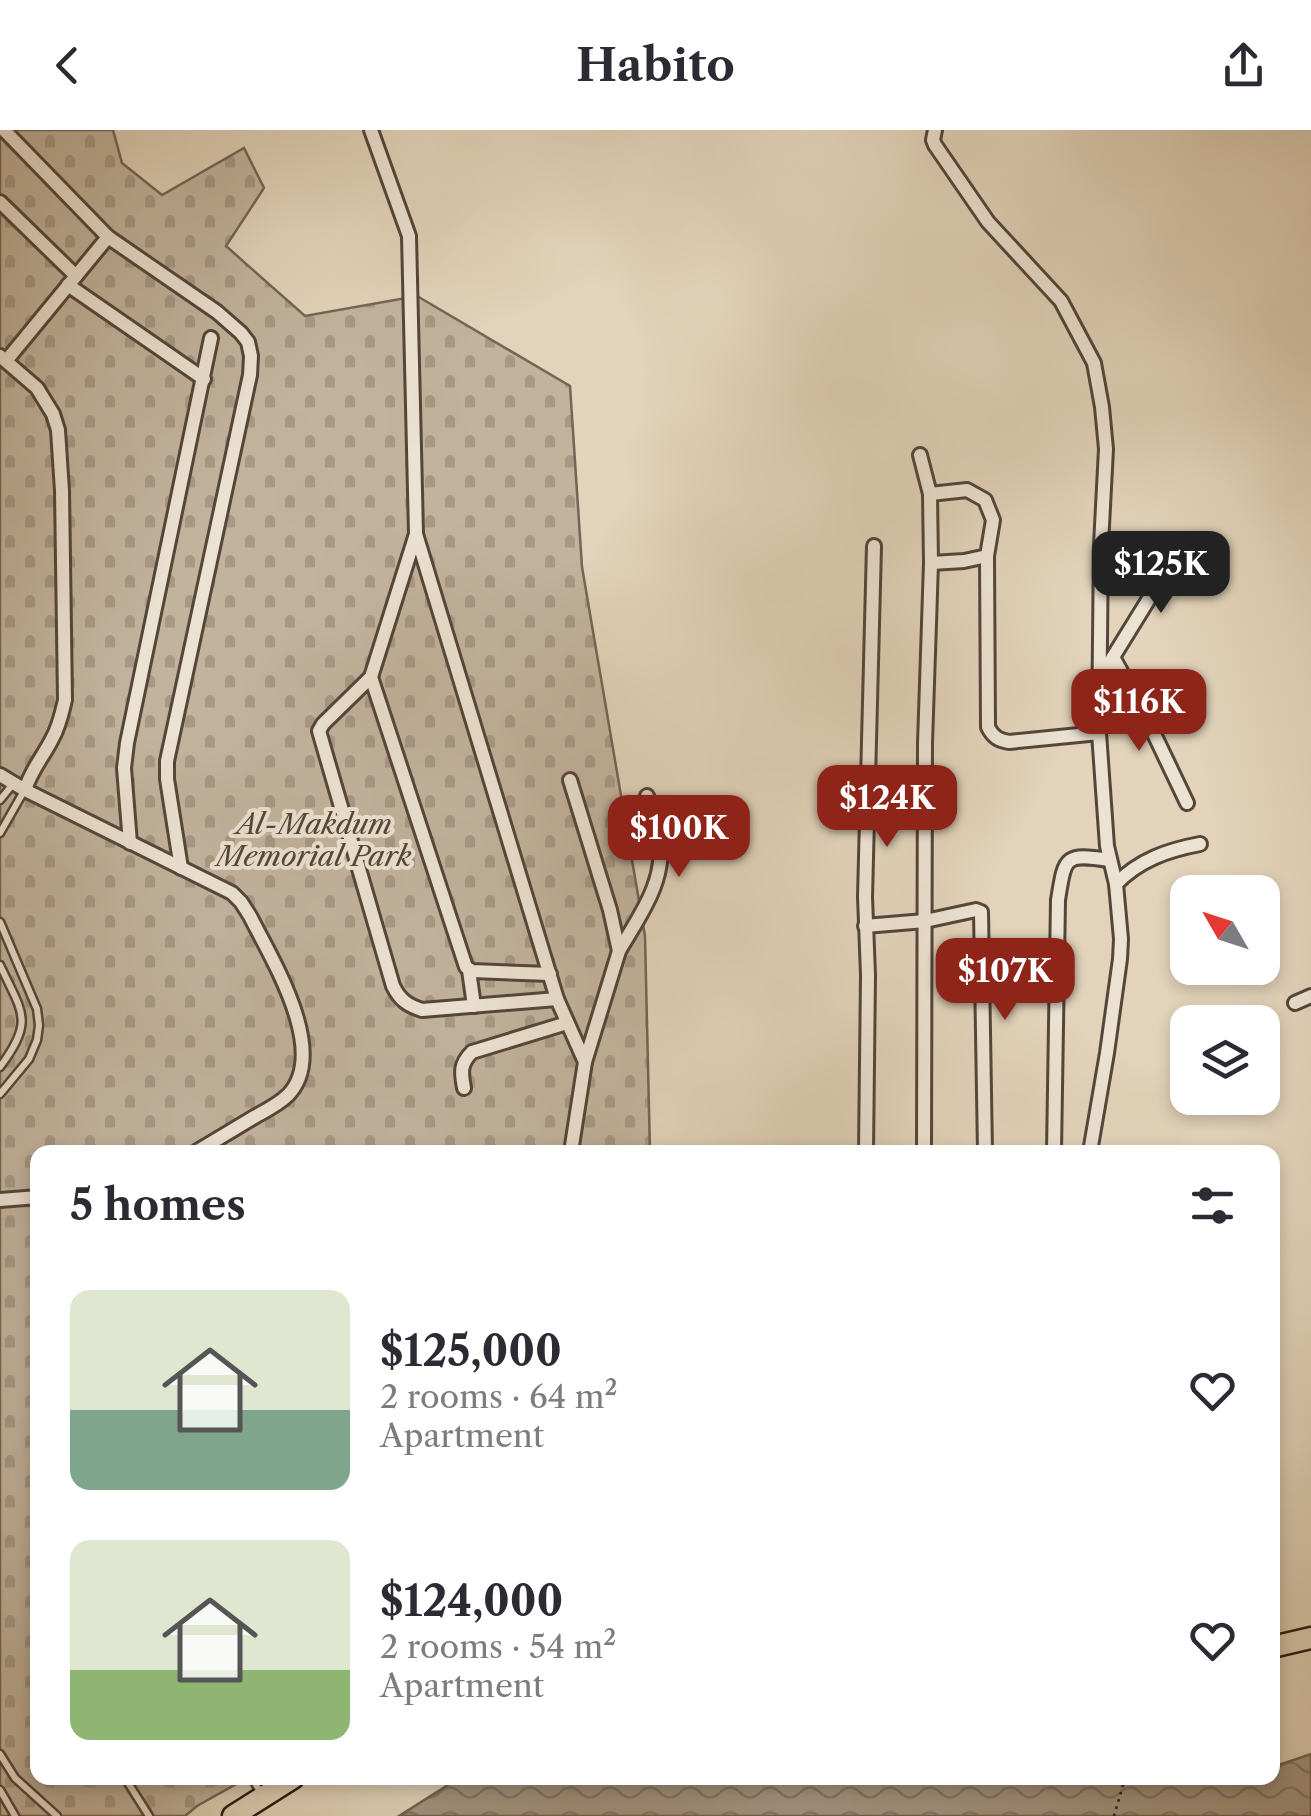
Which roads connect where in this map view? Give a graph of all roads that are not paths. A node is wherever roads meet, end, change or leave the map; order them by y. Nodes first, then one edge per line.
1 (4, 130) edge
2 (371, 130) edge
3 (935, 130) edge
4 (0, 202) edge
5 (108, 236) junction
6 (72, 281) junction
7 (211, 338) dead end
8 (3, 359) edge
9 (204, 379) junction
10 (920, 454) dead end
11 (930, 494) junction
12 (416, 534) junction
13 (874, 546) dead end
14 (1176, 555) dead end
15 (987, 556) junction
16 (931, 564) junction
17 (1113, 657) junction
18 (371, 678) junction
19 (1099, 678) junction
20 (1099, 733) junction
21 (0, 775) edge
22 (570, 780) dead end
23 (19, 787) junction
24 (647, 796) dead end
25 (0, 800) edge
26 (1187, 802) dead end
27 (0, 833) edge
28 (130, 843) junction
29 (1200, 844) dead end
30 (1109, 860) junction
31 (181, 868) junction
32 (1116, 884) junction
33 (925, 921) junction
34 (0, 922) edge
35 (865, 926) junction
36 (618, 951) junction
37 (0, 964) edge
38 (469, 970) junction
39 (550, 974) junction
40 (1311, 996) edge
41 (558, 999) junction
42 (1296, 1003) dead end
43 (474, 1006) junction
44 (567, 1023) junction
45 (584, 1062) junction
46 (0, 1067) edge
47 (464, 1088) dead end
48 (0, 1094) edge
49 (208, 1145) edge
50 (572, 1145) edge
51 (866, 1145) edge
52 (924, 1145) edge
53 (985, 1145) edge
54 (1054, 1145) edge
55 (1091, 1145) edge
56 (30, 1198) edge
57 (0, 1200) edge
58 (1311, 1638) edge
59 (1280, 1646) edge
60 (0, 1754) edge
61 (129, 1785) edge
62 (257, 1787) edge
63 (0, 1790) edge
64 (15, 1816) edge
65 (57, 1816) edge
66 (149, 1816) edge
67 (233, 1816) edge

1 - 5 street
2 - 12 street
3 - 19 street
4 - 6 street
5 - 6 street
5 - 31 street
6 - 8 street
6 - 9 street
7 - 9 street
8 - 23 street
9 - 28 street
10 - 11 street
11 - 15 street
11 - 16 street
12 - 18 street
12 - 39 street
13 - 35 street
14 - 17 street
15 - 16 street
15 - 20 street
16 - 33 street
17 - 19 street
17 - 26 street
18 - 38 street
18 - 43 street
19 - 20 street
20 - 30 street
21 - 23 street
22 - 36 street
23 - 25 lane
23 - 27 lane
23 - 28 street
24 - 36 street
28 - 31 street
29 - 32 street
30 - 32 street
30 - 54 street
31 - 49 street
32 - 55 street
33 - 35 street
33 - 52 street
33 - 53 street
34 - 48 lane
35 - 51 street
36 - 45 street
37 - 46 lane
38 - 39 street
38 - 43 street
39 - 41 street
40 - 42 street
41 - 43 street
41 - 44 street
44 - 45 street
44 - 47 street
45 - 50 street
56 - 57 street
58 - 59 main road
60 - 65 lane
61 - 66 lane
62 - 67 main road
63 - 64 lane

